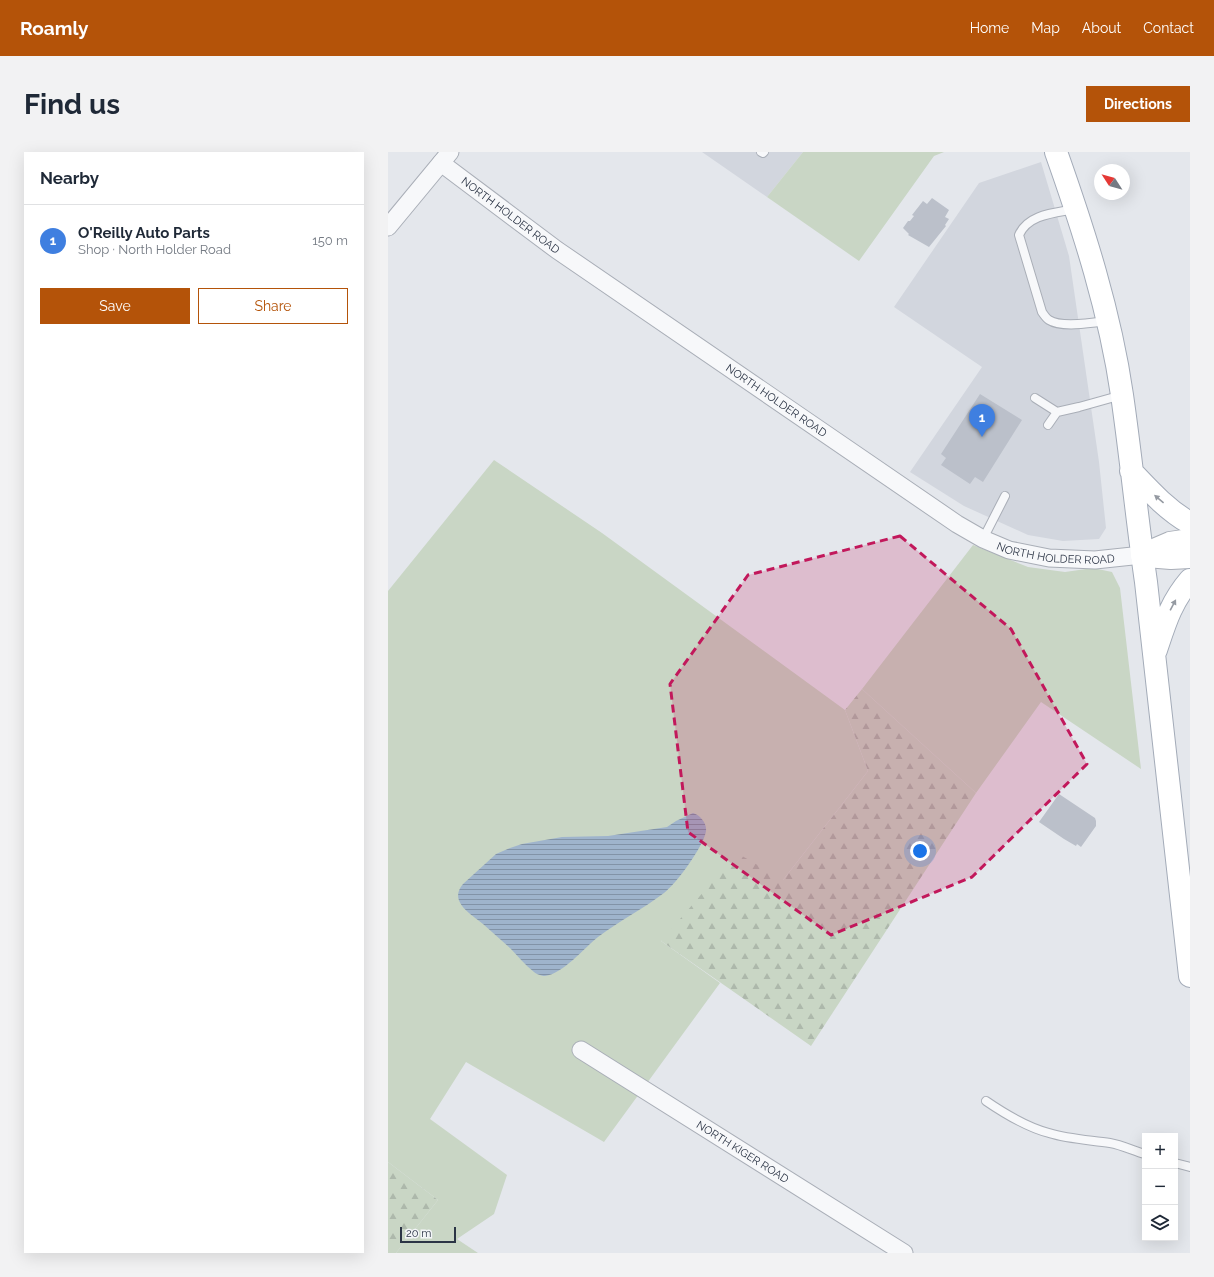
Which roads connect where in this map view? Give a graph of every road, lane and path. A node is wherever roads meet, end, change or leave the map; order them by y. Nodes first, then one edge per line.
1 (1056, 152) edge
2 (445, 157) edge
3 (1076, 208) junction
4 (388, 227) edge
5 (1107, 321) junction
6 (1122, 395) junction
7 (1035, 398) dead end
8 (1057, 412) junction
9 (1048, 425) dead end
10 (1131, 471) junction
11 (1005, 496) dead end
12 (1190, 523) edge
13 (983, 539) junction
14 (1190, 540) edge
15 (1142, 555) junction
16 (1190, 557) edge
17 (1190, 580) edge
18 (1154, 655) junction
19 (1190, 976) edge
20 (581, 1050) dead end
21 (986, 1101) dead end
22 (1142, 1153) edge
23 (1178, 1164) edge
24 (1190, 1167) edge
25 (904, 1253) edge

1 - 3 main road
2 - 4 street
2 - 13 street, NORTH HOLDER ROAD
3 - 5 main road
3 - 5 lane
5 - 6 main road
6 - 8 lane
6 - 10 main road
7 - 8 lane
8 - 9 lane
12 -> 10 main road
10 - 15 main road
11 - 13 lane
13 - 15 street, NORTH HOLDER ROAD
14 - 15 main road
15 - 16 main road
15 - 18 main road
18 -> 17 main road
18 - 19 main road
20 - 25 street, NORTH KIGER ROAD
21 - 22 lane
23 - 24 lane

